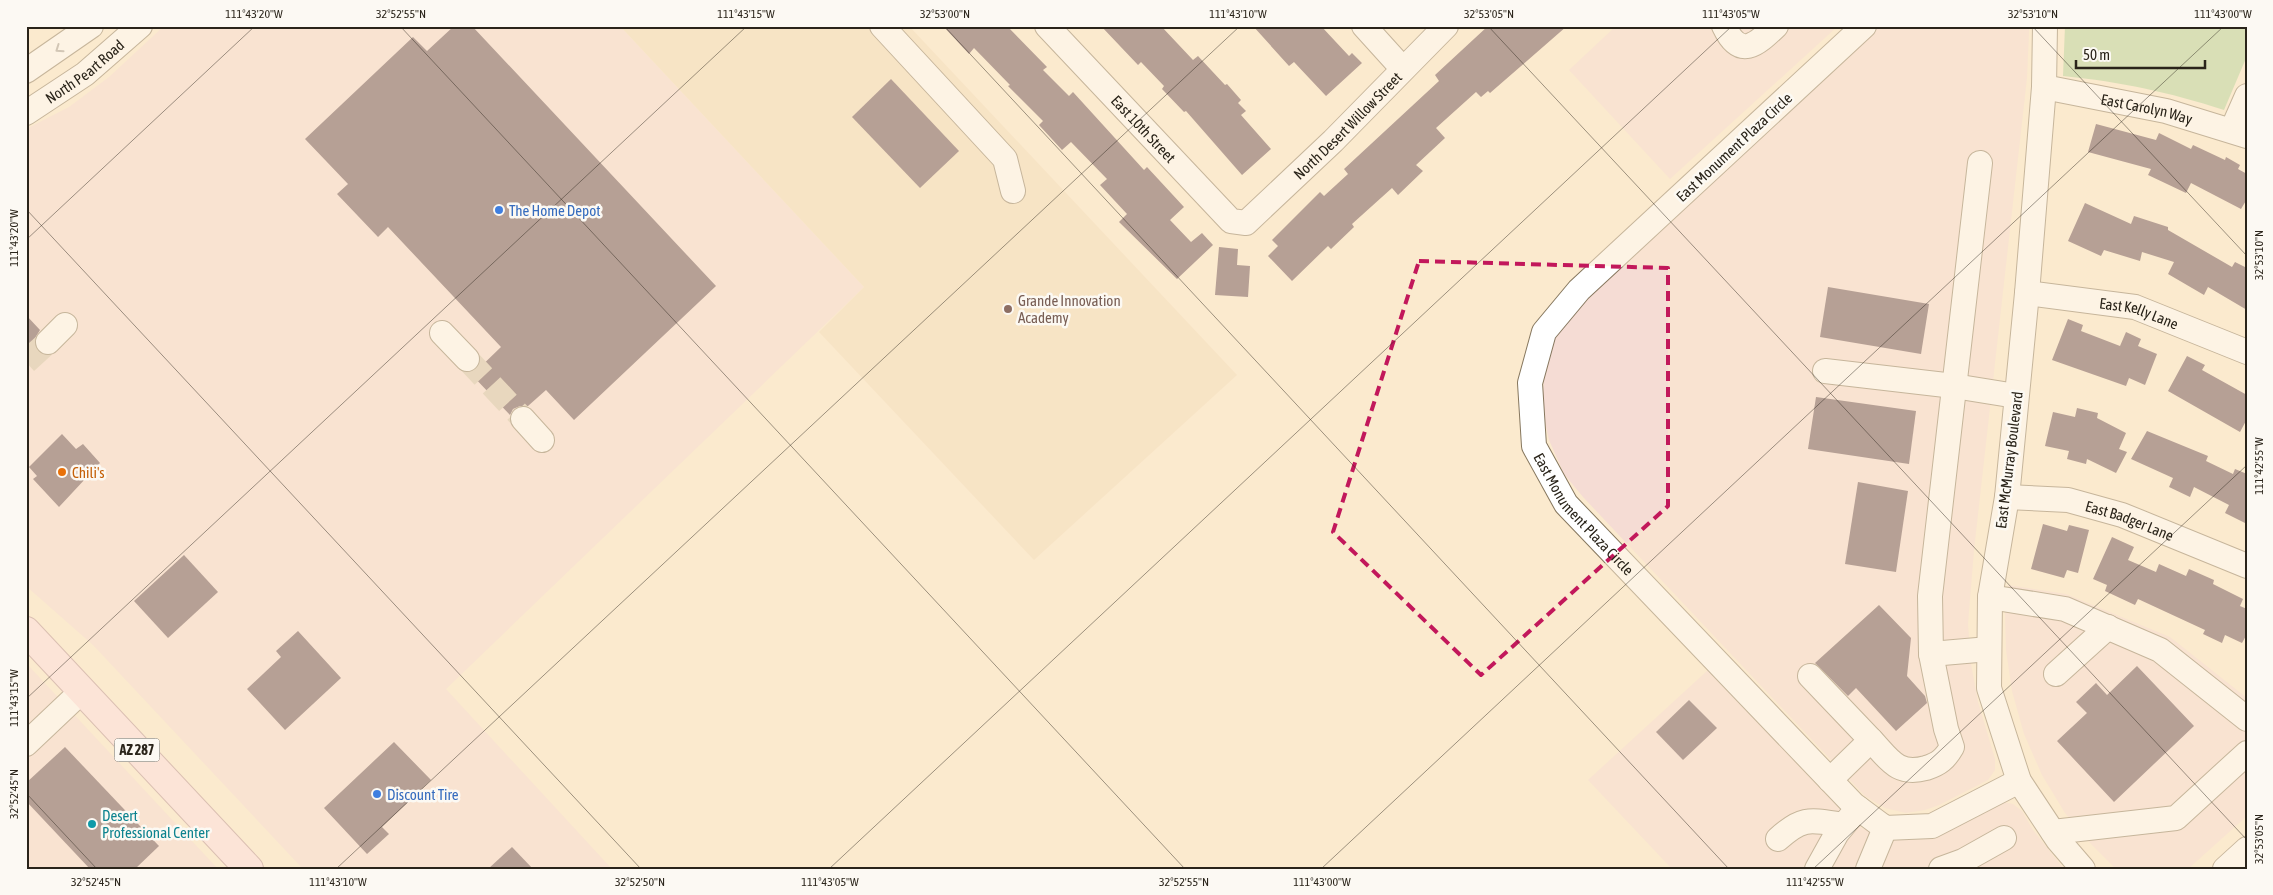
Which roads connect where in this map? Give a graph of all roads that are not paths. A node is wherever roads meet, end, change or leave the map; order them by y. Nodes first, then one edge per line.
1 (91, 26) edge
2 (140, 26) edge
3 (882, 26) edge
4 (1047, 26) edge
5 (1364, 26) edge
6 (1446, 26) edge
7 (1724, 26) edge
8 (1776, 26) edge
9 (1864, 26) edge
10 (2045, 26) edge
11 (1402, 68) junction
12 (26, 71) edge
13 (2044, 87) junction
14 (2247, 96) edge
15 (26, 112) edge
16 (2239, 133) edge
17 (1980, 163) dead end
18 (1013, 191) dead end
19 (1246, 223) joint
20 (2027, 293) junction
21 (65, 326) dead end
22 (442, 333) dead end
23 (48, 342) tunnel mouth
24 (2247, 352) edge
25 (467, 360) tunnel mouth
26 (1824, 371) dead end
27 (1954, 386) junction
28 (2016, 396) junction
29 (523, 419) tunnel mouth
30 (542, 440) dead end
31 (2007, 497) junction
32 (2247, 566) edge
33 (1990, 597) junction
34 (2108, 627) junction
35 (26, 632) edge
36 (1989, 649) junction
37 (1931, 654) junction
38 (2056, 674) dead end
39 (1810, 676) dead end
40 (82, 691) junction
41 (2247, 719) edge
42 (1871, 740) junction
43 (26, 744) edge
44 (2247, 753) edge
45 (1830, 780) junction
46 (2019, 781) junction
47 (1850, 816) junction
48 (1885, 828) junction
49 (2053, 832) junction
50 (2004, 838) dead end
51 (1778, 839) dead end
52 (2247, 849) edge
53 (1870, 868) edge
54 (249, 869) edge
55 (1817, 869) edge
56 (1941, 869) edge
57 (2083, 869) edge
58 (2225, 869) edge

1 -> 12 street, North Peart Road
2 - 15 street, North Peart Road
3 - 18 street
4 - 19 street, East 10th Street
5 - 11 street
6 - 11 street, North Desert Willow Street
7 - 8 street
9 - 45 street, East Monument Plaza Circle
10 - 13 street, East McMurray Boulevard
11 - 19 street, North Desert Willow Street
13 - 16 street, East Carolyn Way
13 - 20 street, East McMurray Boulevard
14 - 16 street
17 - 27 street
20 - 24 street, East Kelly Lane
20 - 28 street, East McMurray Boulevard
21 - 23 street
22 - 25 street
26 - 27 street
27 - 28 street
27 - 37 street
28 - 31 street, East McMurray Boulevard
29 - 30 street
31 - 32 street, East Badger Lane
31 - 33 street, East McMurray Boulevard
33 - 34 street
33 - 36 street, East McMurray Boulevard
34 - 38 street
34 - 41 street
35 - 40 main road, AZ 287
36 - 37 street
36 - 46 street, East McMurray Boulevard
37 - 42 street
39 - 42 street
40 - 43 street
40 - 54 main road, AZ 287
42 - 45 street
44 - 49 street
45 - 47 street, East Monument Plaza Circle
46 - 48 street
46 - 49 street, East McMurray Boulevard
47 - 48 street, East Monument Plaza Circle
47 - 51 street
47 - 55 street
48 - 53 street
49 - 57 street, East McMurray Boulevard
50 - 56 street
52 - 58 street

